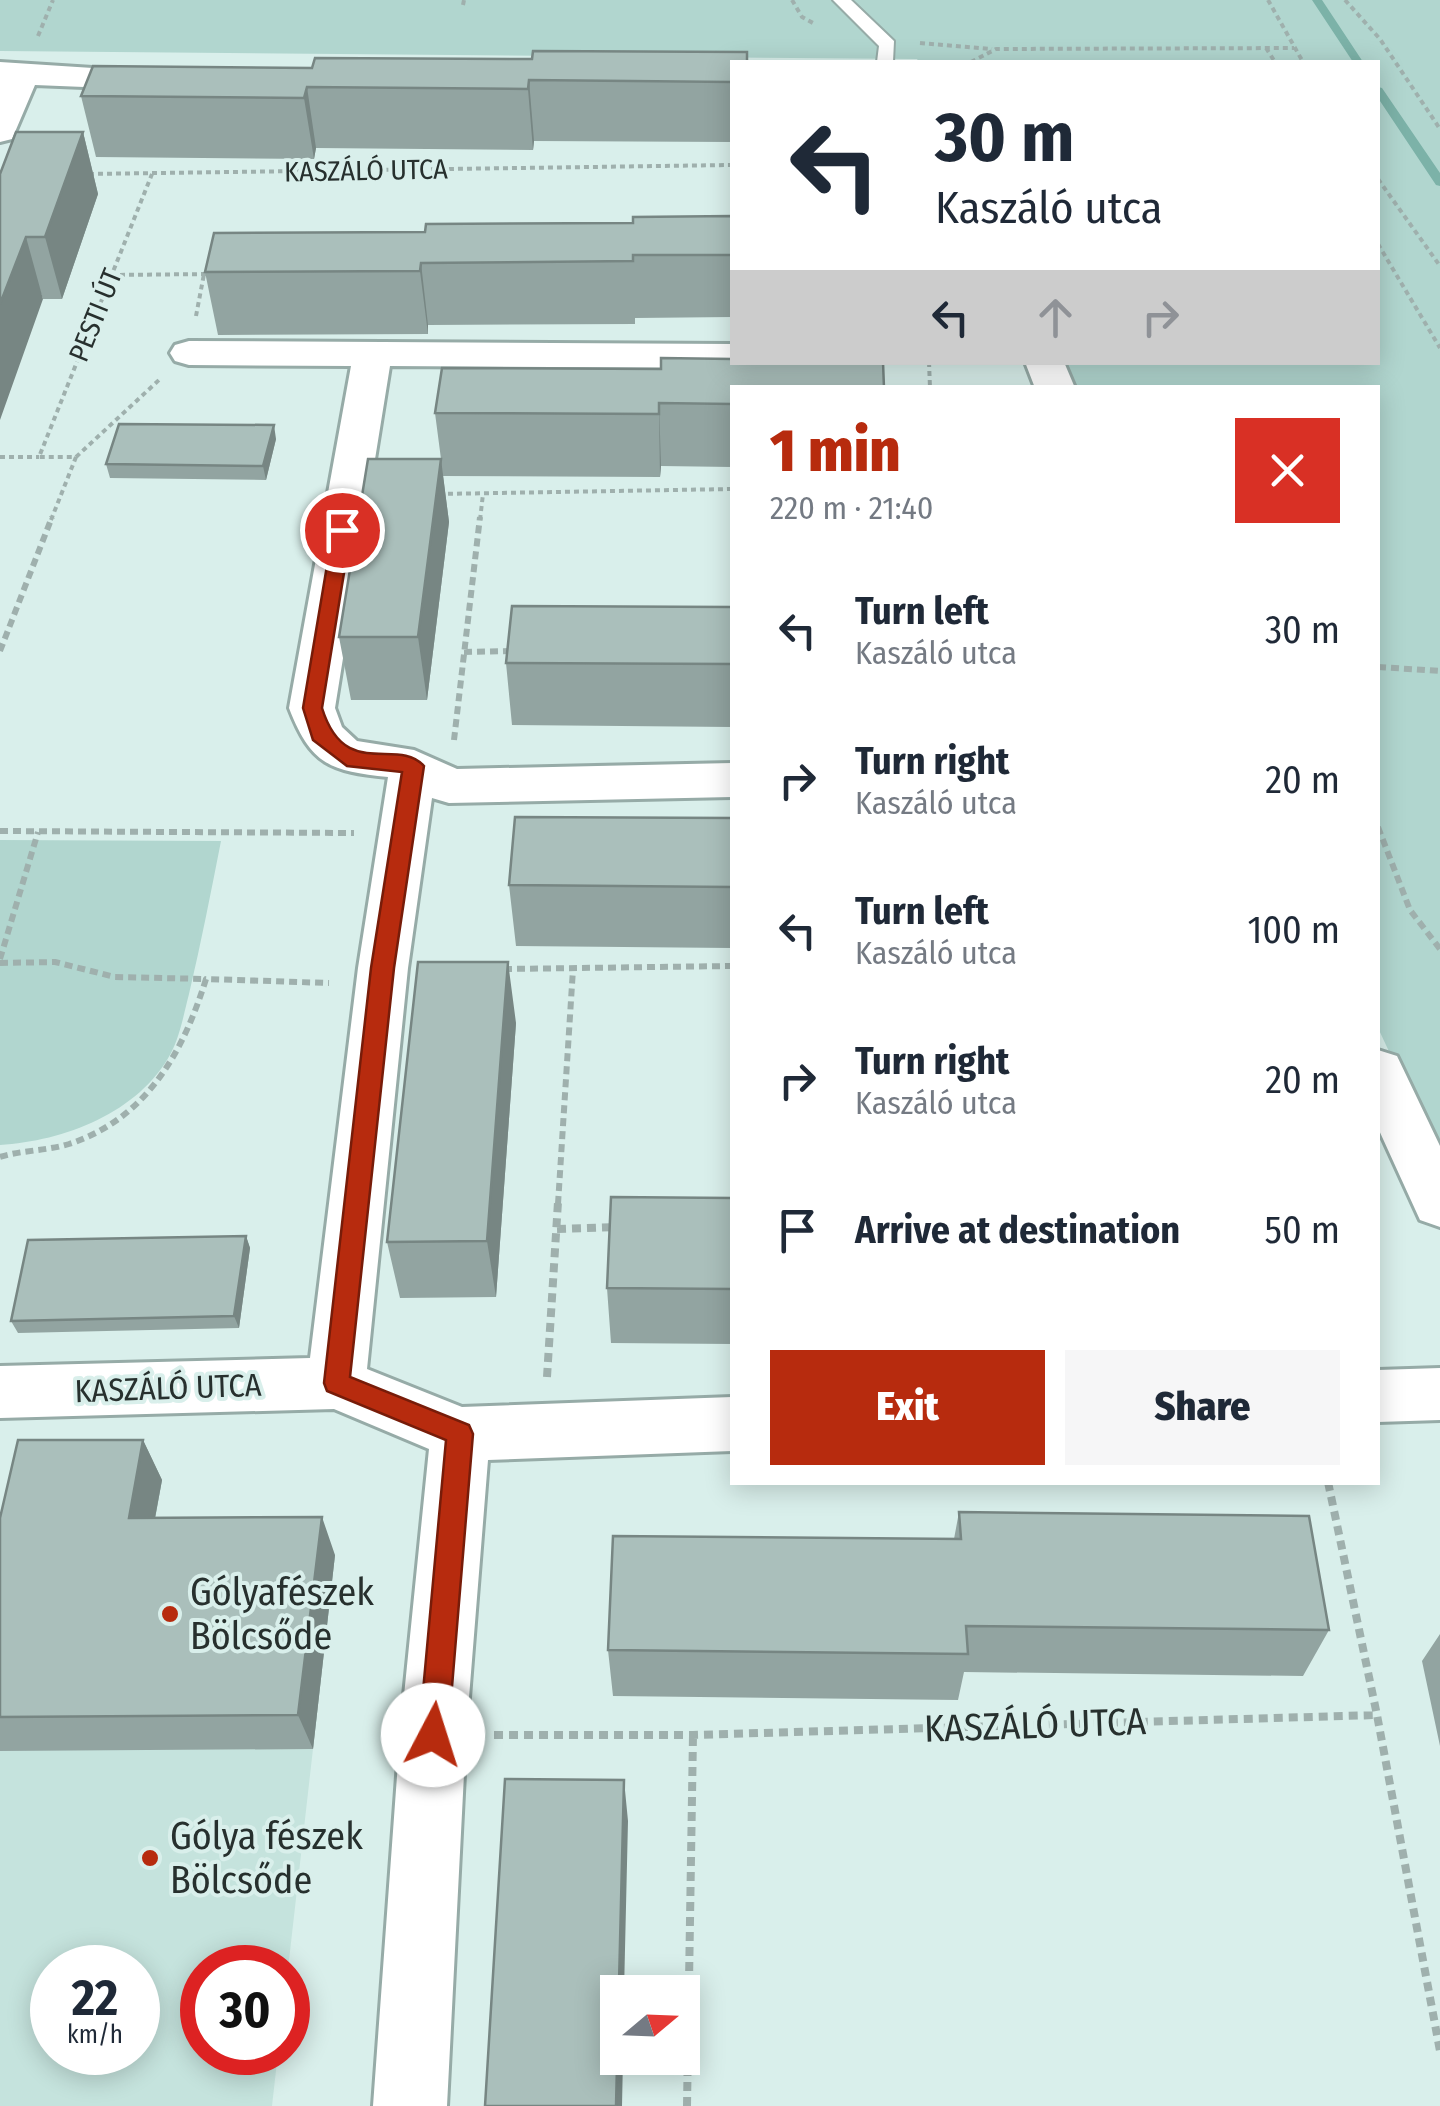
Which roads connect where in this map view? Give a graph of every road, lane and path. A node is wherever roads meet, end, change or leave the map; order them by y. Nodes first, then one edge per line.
1 (841, 0) edge
2 (1268, 0) edge
3 (1345, 0) edge
4 (1266, 48) junction
5 (1294, 48) junction
6 (996, 50) junction
7 (887, 54) edge
8 (975, 60) edge
9 (1275, 60) edge
10 (1302, 60) edge
11 (12, 72) edge
12 (181, 80) edge
13 (1440, 129) edge
14 (0, 132) edge
15 (730, 165) edge
16 (76, 174) edge
17 (152, 174) junction
18 (1380, 182) edge
19 (1380, 247) edge
20 (1440, 266) edge
21 (224, 274) edge
22 (112, 275) junction
23 (1440, 348) edge
24 (189, 353) joint
25 (372, 356) junction
26 (730, 356) edge
27 (0, 457) edge
28 (38, 457) junction
29 (76, 457) junction
30 (730, 490) edge
31 (348, 494) junction
32 (483, 494) junction
33 (522, 650) edge
34 (0, 651) edge
35 (464, 652) junction
36 (1380, 667) edge
37 (1440, 671) edge
38 (431, 776) junction
39 (730, 780) edge
40 (0, 832) edge
41 (38, 832) junction
42 (1380, 832) edge
43 (404, 833) junction
44 (1440, 950) edge
45 (0, 961) edge
46 (730, 966) edge
47 (497, 968) edge
48 (573, 969) junction
49 (206, 979) junction
50 (380, 984) junction
51 (1380, 1075) edge
52 (0, 1156) edge
53 (1440, 1204) edge
54 (635, 1227) edge
55 (557, 1229) junction
56 (336, 1383) junction
57 (0, 1392) edge
58 (1440, 1394) edge
59 (1380, 1396) edge
60 (730, 1424) edge
61 (544, 1432) junction
62 (460, 1434) junction
63 (1329, 1485) edge
64 (1377, 1714) junction
65 (433, 1735) junction
66 (692, 1735) junction
67 (1440, 2051) edge
68 (410, 2106) edge
69 (687, 2106) edge

1 - 7 lane
2 - 5 path
3 - 13 path
4 - 5 path
4 - 6 path
4 - 9 path
5 - 10 path
6 - 7 path
6 - 8 path
11 - 12 street
11 - 14 street
15 - 17 path, KASZÁLÓ UTCA
16 - 17 path, KASZÁLÓ UTCA
17 - 22 path, PESTI ÚT
18 - 20 path
19 - 23 path
21 - 22 path
22 - 28 path, PESTI ÚT
24 - 25 street
24 - 29 path
25 - 26 street
25 - 31 street
27 - 28 path
28 - 29 path
29 - 34 path
30 - 32 path
31 - 32 path
31 - 38 street
32 - 35 path
33 - 35 path
35 - 38 path
36 - 37 path
38 - 39 street
38 - 43 street
40 - 41 path
41 - 43 path
41 - 45 path
42 - 44 path
43 - 50 street
45 - 49 path
46 - 48 path
47 - 48 path
48 - 55 path
49 - 50 path
49 - 52 path
50 - 56 street
51 - 53 street
54 - 55 path
55 - 61 path
56 - 57 street, KASZÁLÓ UTCA
56 - 62 street, KASZÁLÓ UTCA
58 - 59 street
60 - 61 street, KASZÁLÓ UTCA
61 - 62 street, KASZÁLÓ UTCA
62 - 65 street
63 - 64 path
64 - 66 path, KASZÁLÓ UTCA
64 - 67 path
65 - 66 path, KASZÁLÓ UTCA
65 - 68 street
66 - 69 path

